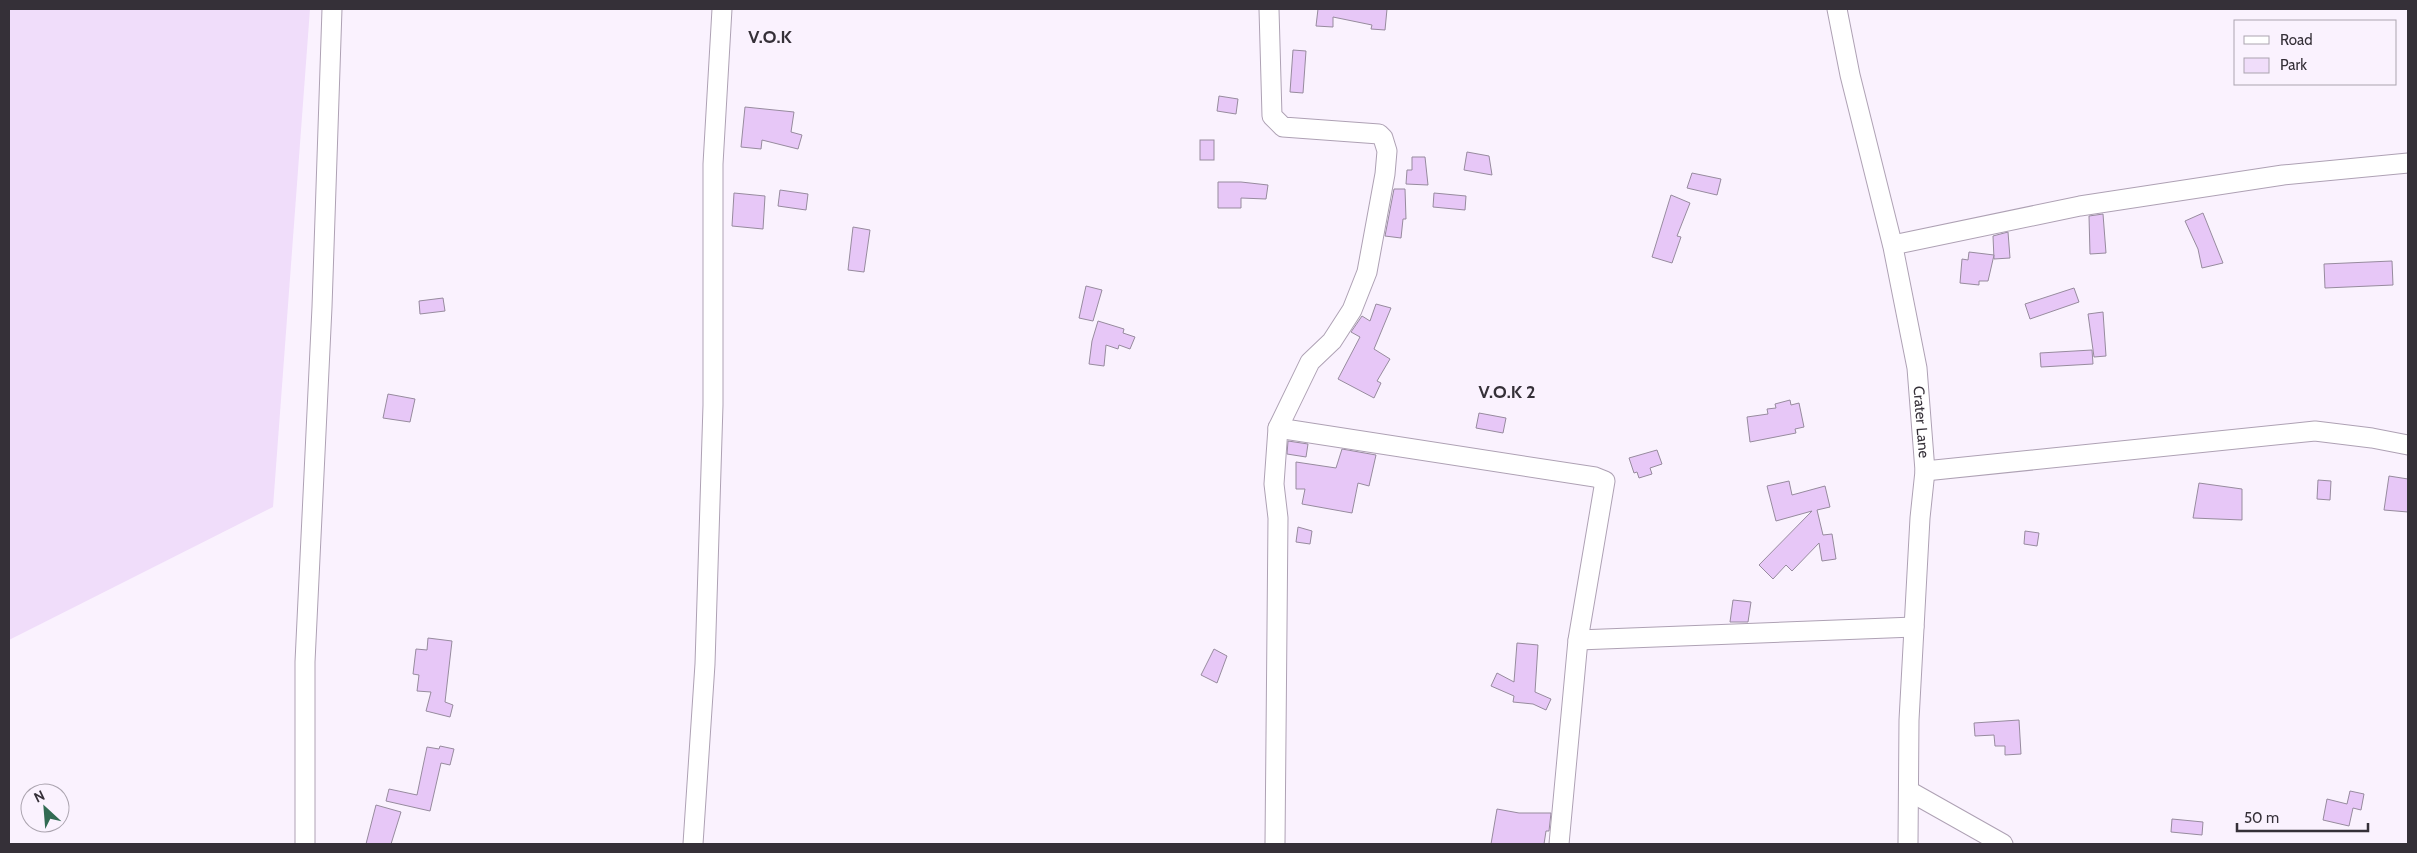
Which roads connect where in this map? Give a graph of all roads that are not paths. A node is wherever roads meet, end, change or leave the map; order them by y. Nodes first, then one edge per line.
1 (332, 9) edge
2 (722, 9) edge
3 (1269, 9) edge
4 (1837, 9) edge
5 (2408, 163) edge
6 (1893, 245) junction
7 (1278, 428) junction
8 (2408, 445) edge
9 (1925, 471) junction
10 (1914, 627) junction
11 (1578, 640) junction
12 (1909, 791) junction
13 (305, 844) edge
14 (693, 844) edge
15 (1275, 844) edge
16 (1559, 844) edge
17 (1908, 844) edge
18 (2003, 844) edge

1 - 13 street
2 - 14 street
3 - 7 street
4 - 6 street, Crater Lane
5 - 6 street
6 - 9 street, Crater Lane
7 - 11 street
7 - 15 street
8 - 9 street
9 - 10 street, Crater Lane
10 - 11 street
10 - 12 street, Crater Lane
11 - 16 street
12 - 17 street, Crater Lane
12 - 18 street

